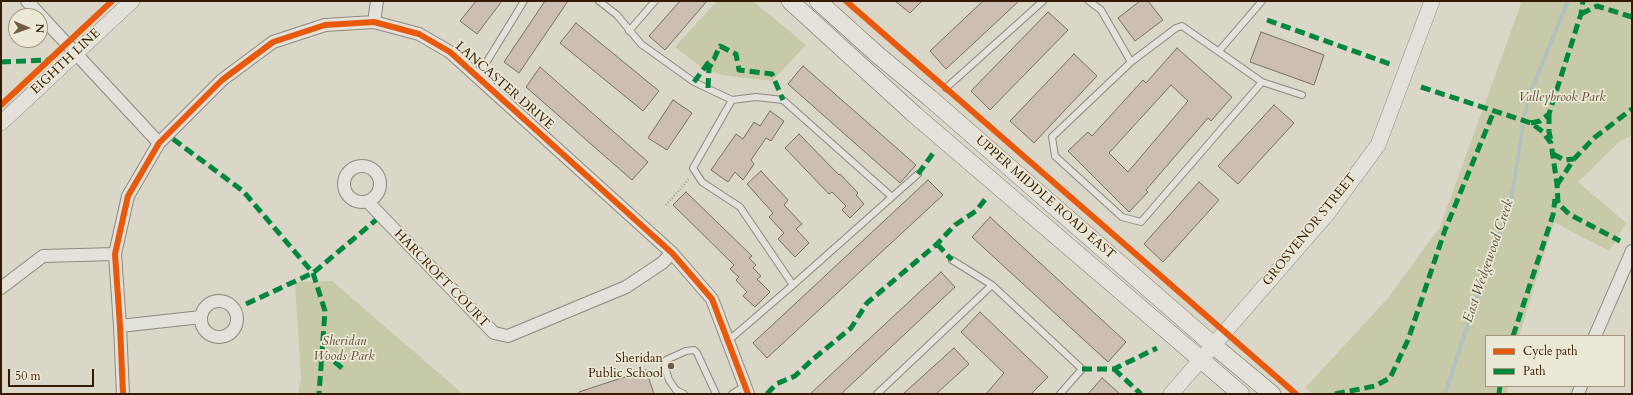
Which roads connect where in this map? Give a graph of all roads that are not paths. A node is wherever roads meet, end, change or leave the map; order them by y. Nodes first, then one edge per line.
1 (27, 1) edge
2 (132, 1) edge
3 (377, 1) edge
4 (524, 1) edge
5 (599, 1) edge
6 (655, 1) edge
7 (790, 1) edge
8 (818, 1) edge
9 (1043, 1) edge
10 (1089, 1) edge
11 (1262, 1) edge
12 (1432, 1) edge
13 (374, 22) junction
14 (629, 31) junction
15 (1220, 51) junction
16 (76, 54) junction
17 (1131, 62) junction
18 (478, 76) junction
19 (1262, 82) junction
20 (946, 88) dead end
21 (1302, 95) dead end
22 (732, 100) junction
23 (1, 123) edge
24 (159, 143) junction
25 (918, 174) dead end
26 (892, 197) junction
27 (368, 201) dead end
28 (1632, 251) edge
29 (672, 253) junction
30 (115, 254) junction
31 (952, 260) dead end
32 (793, 285) junction
33 (992, 285) junction
34 (1, 288) edge
35 (201, 317) dead end
36 (120, 326) junction
37 (1595, 335) edge
38 (728, 341) junction
39 (1213, 345) junction
40 (1201, 359) junction
41 (746, 390) edge
42 (123, 394) edge
43 (684, 394) edge
44 (716, 394) edge
45 (732, 394) edge
46 (877, 394) edge
47 (1060, 394) edge
48 (1170, 394) edge
49 (1241, 394) edge
50 (1272, 394) edge

1 - 16 street
2 - 16 street, EIGHTH LINE
3 - 13 street
4 - 18 lane
5 - 14 lane
6 - 14 lane
7 - 40 main road, UPPER MIDDLE ROAD EAST
8 - 39 main road, UPPER MIDDLE ROAD EAST
9 - 20 lane
10 - 17 lane
11 - 15 lane
12 - 39 street, GROSVENOR STREET
13 - 18 street, LANCASTER DRIVE
13 - 24 street, LANCASTER DRIVE
14 - 22 lane
15 - 17 lane
15 - 19 lane
16 - 23 street, EIGHTH LINE
16 - 24 street
17 - 19 lane
18 - 29 street, LANCASTER DRIVE
19 - 21 lane
22 - 26 lane
22 - 32 lane
24 - 30 street, LANCASTER DRIVE
25 - 26 lane
26 - 32 lane
27 - 29 street, HARCROFT COURT
28 - 37 street
29 - 38 street, LANCASTER DRIVE
30 - 34 street
30 - 36 street, LANCASTER DRIVE
31 - 33 lane
32 - 38 lane
33 - 46 lane
33 - 47 lane
35 - 36 street
36 - 42 street, LANCASTER DRIVE
38 - 41 street, LANCASTER DRIVE
39 - 40 street, GROSVENOR STREET
39 - 50 main road, UPPER MIDDLE ROAD EAST
40 - 48 street, GROSVENOR STREET
40 - 49 main road, UPPER MIDDLE ROAD EAST
41 - 45 lane
43 - 44 lane

